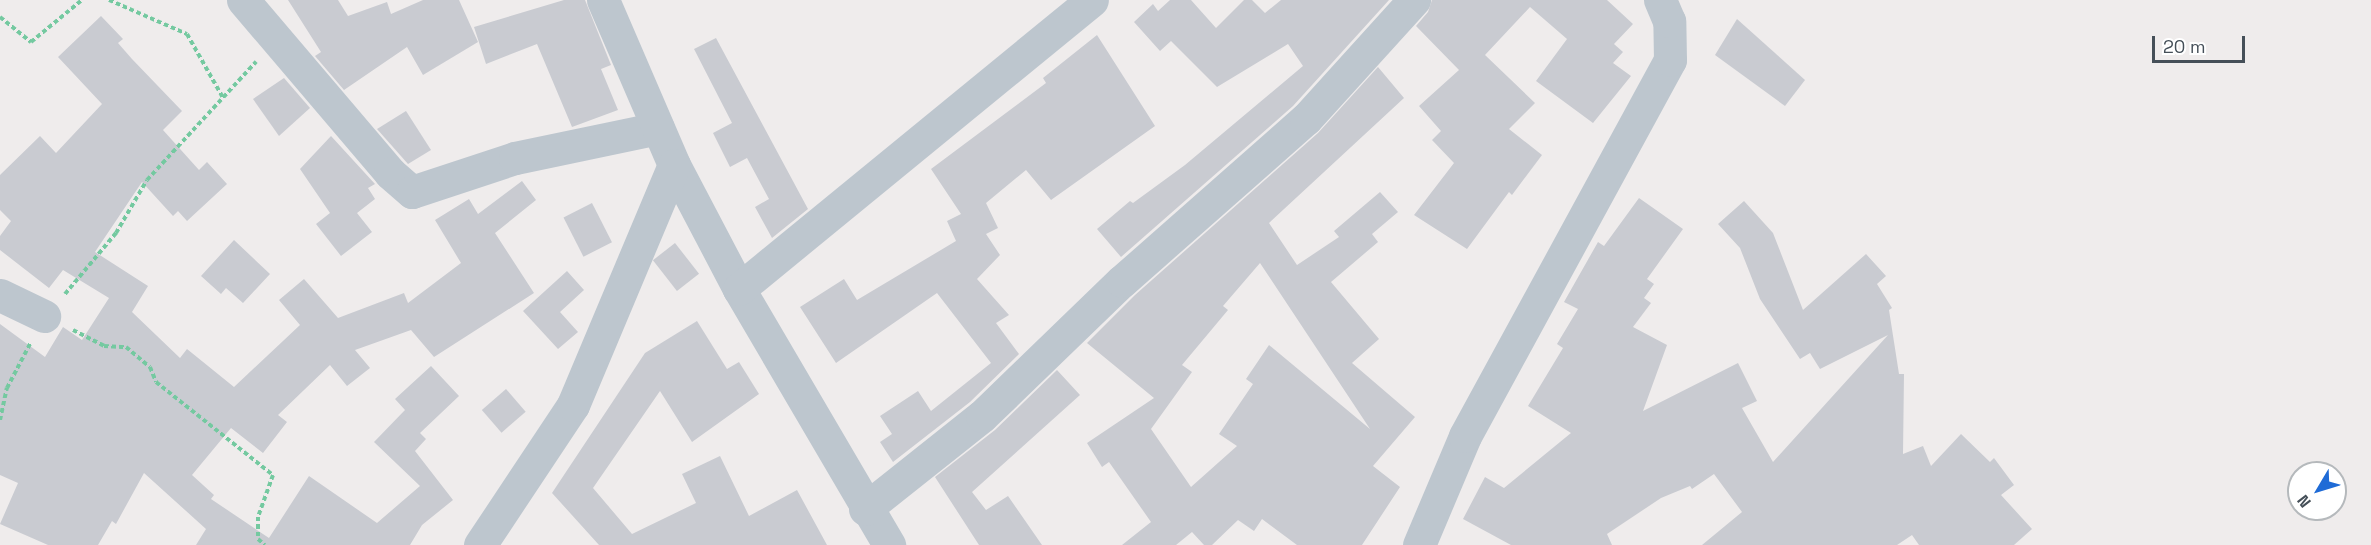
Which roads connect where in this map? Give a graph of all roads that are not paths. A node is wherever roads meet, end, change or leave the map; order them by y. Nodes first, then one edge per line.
1 (243, 0) edge
2 (603, 0) edge
3 (1092, 0) edge
4 (1414, 0) edge
5 (1659, 0) edge
6 (658, 128) junction
7 (674, 165) junction
8 (739, 289) junction
9 (0, 295) edge
10 (44, 316) road end
11 (865, 509) junction
12 (480, 545) edge
13 (889, 545) edge
14 (1419, 545) edge

1 - 6 street
2 - 6 street
3 - 8 street
4 - 11 street
5 - 14 street
6 - 7 street
7 - 8 street
7 - 12 street
8 - 11 street
9 - 10 street
11 - 13 street

